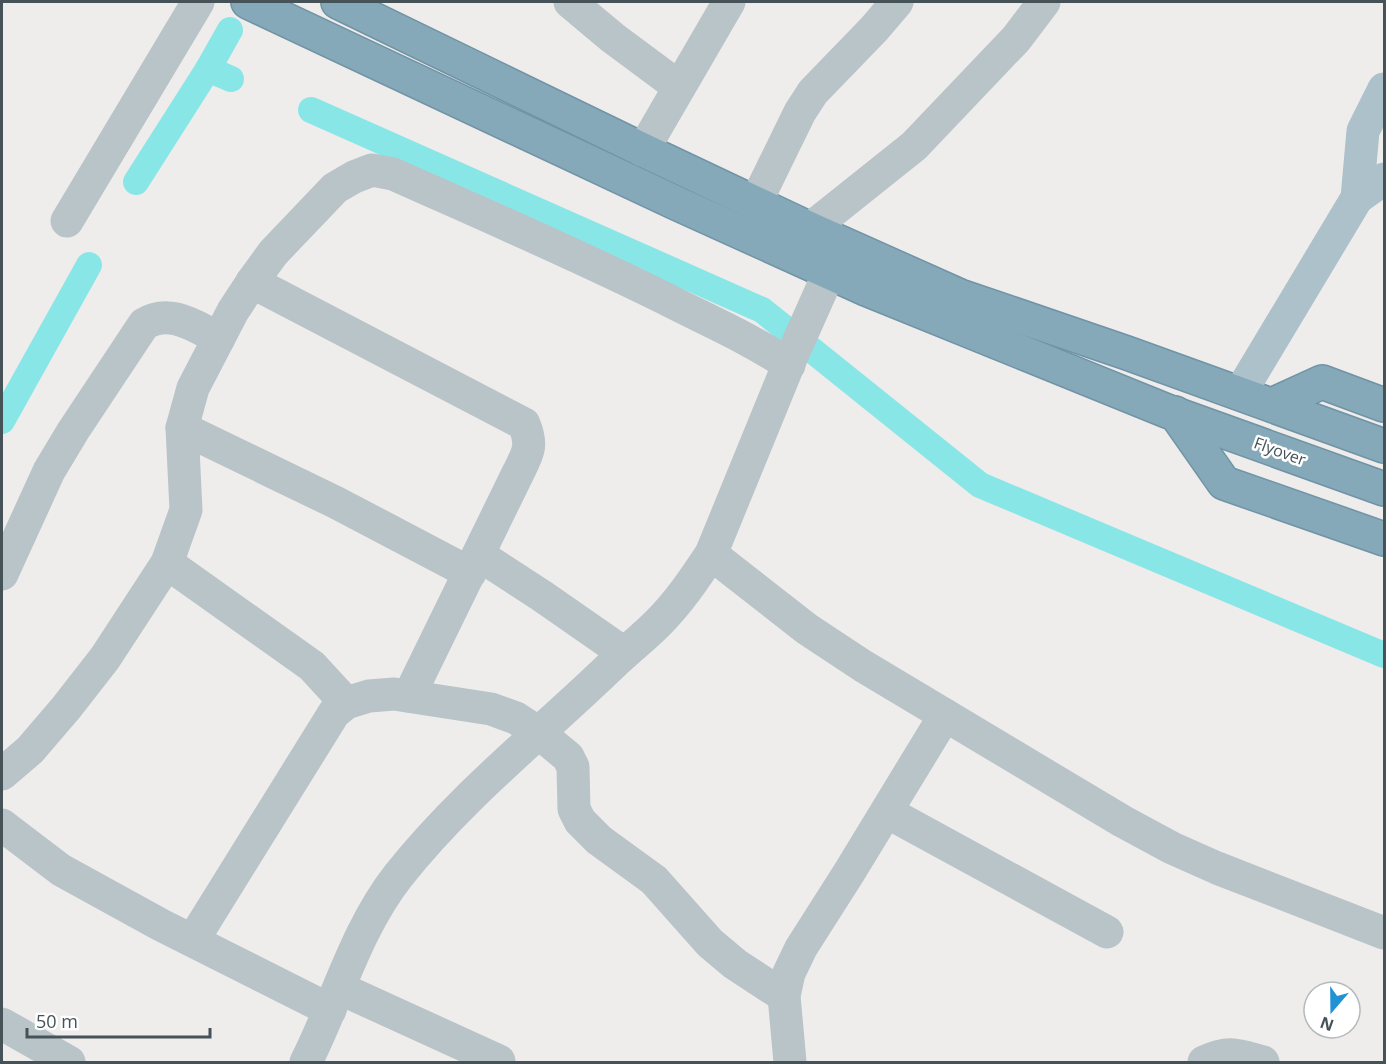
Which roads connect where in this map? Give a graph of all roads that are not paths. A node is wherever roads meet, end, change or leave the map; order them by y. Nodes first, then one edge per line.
1 (198, 2) edge
2 (248, 2) edge
3 (338, 2) edge
4 (570, 2) edge
5 (729, 2) edge
6 (897, 2) edge
7 (1044, 2) edge
8 (381, 10) edge
9 (679, 87) junction
10 (1384, 89) edge
11 (643, 150) junction
12 (1384, 179) edge
13 (1357, 198) junction
14 (756, 202) junction
15 (67, 221) dead end
16 (810, 229) junction
17 (252, 282) junction
18 (823, 286) junction
19 (219, 338) junction
20 (790, 361) junction
21 (1240, 393) junction
22 (1272, 405) junction
23 (1384, 405) edge
24 (1175, 414) junction
25 (182, 428) junction
26 (1384, 446) edge
27 (1384, 489) edge
28 (1384, 539) edge
29 (711, 554) junction
30 (167, 562) junction
31 (474, 564) junction
32 (2, 574) edge
33 (624, 653) junction
34 (409, 696) junction
35 (346, 703) junction
36 (945, 715) junction
37 (539, 733) junction
38 (2, 774) edge
39 (886, 812) junction
40 (2, 825) edge
41 (1107, 932) dead end
42 (1384, 933) edge
43 (193, 940) junction
44 (784, 996) junction
45 (334, 999) junction
46 (2, 1024) edge
47 (499, 1061) dead end
48 (69, 1062) edge
49 (306, 1062) edge
50 (790, 1062) edge
51 (1204, 1062) edge
52 (1263, 1062) edge

1 - 15 street
2 - 18 highway, Flyover
3 - 8 highway
4 - 9 street
5 - 9 street
6 - 14 street
7 - 16 street
8 - 11 highway
9 - 11 street
10 - 13 main road
11 - 14 highway
12 - 13 main road
13 - 21 main road
14 - 16 highway
16 - 21 highway
17 - 19 street
17 - 20 street
17 - 31 street
18 - 20 street
18 - 24 highway, Flyover
19 - 25 street
19 - 32 street
20 - 29 street
21 - 22 highway
22 - 23 highway
22 - 26 highway
24 - 27 highway, Flyover
24 - 28 highway
25 - 30 street
25 - 31 street
29 - 33 street
29 - 36 street
30 - 35 street
30 - 38 street
31 - 33 street
31 - 34 street
33 - 37 street
34 - 35 street
34 - 37 street
35 - 43 street
36 - 39 street
36 - 42 street
37 - 44 street
37 - 45 street
39 - 41 street
39 - 44 street
40 - 43 street
43 - 45 street
44 - 50 street
45 - 47 street
45 - 49 street
46 - 48 street
51 - 52 street

